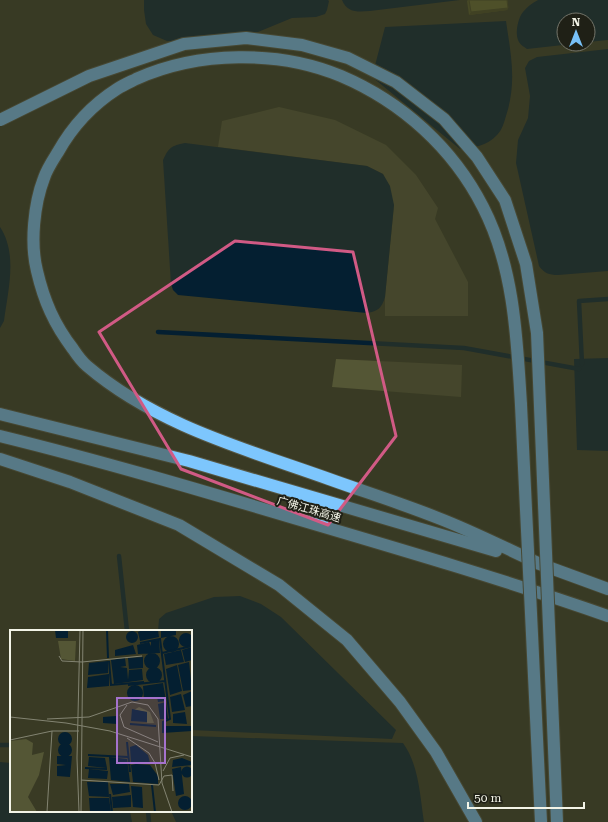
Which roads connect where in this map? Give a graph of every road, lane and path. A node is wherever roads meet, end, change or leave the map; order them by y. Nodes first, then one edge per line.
1 (0, 120) edge
2 (0, 414) edge
3 (0, 436) edge
4 (0, 459) edge
5 (538, 563) junction
6 (608, 589) edge
7 (608, 616) edge
8 (476, 822) edge
9 (541, 822) edge
10 (557, 822) edge

1 - 10 highway, bridge
2 - 5 highway, 广佛江珠高速
3 - 7 highway, 广佛江珠高速
4 - 8 highway
5 - 6 highway, 广佛江珠高速
5 - 9 highway, bridge

